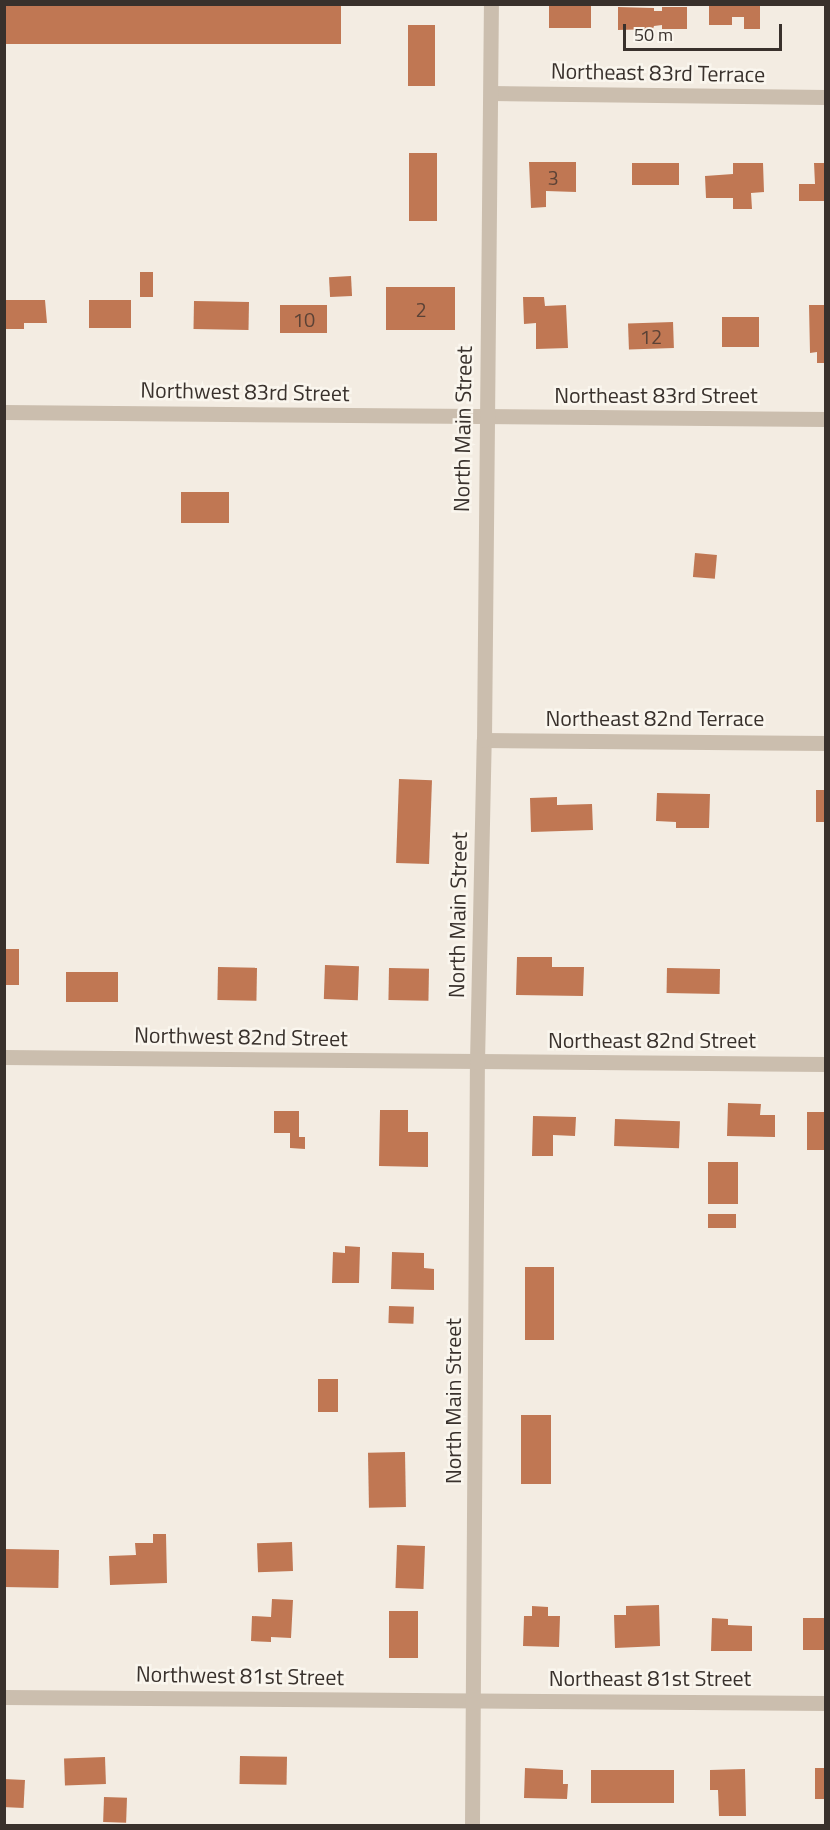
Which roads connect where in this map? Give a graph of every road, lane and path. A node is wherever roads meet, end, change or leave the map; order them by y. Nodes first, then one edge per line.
1 (491, 4) edge
2 (491, 93) junction
3 (825, 97) edge
4 (4, 412) edge
5 (485, 417) junction
6 (825, 419) edge
7 (484, 740) junction
8 (825, 742) edge
9 (4, 1058) edge
10 (477, 1062) junction
11 (825, 1064) edge
12 (4, 1696) edge
13 (474, 1701) junction
14 (825, 1703) edge
15 (472, 1826) edge

1 - 2 street, North Main Street
2 - 3 street, Northeast 83rd Terrace
2 - 5 street, North Main Street
4 - 5 street, Northwest 83rd Street
5 - 6 street, Northeast 83rd Street
5 - 7 street, North Main Street
7 - 8 street, Northeast 82nd Terrace
7 - 10 street, North Main Street
9 - 10 street, Northwest 82nd Street
10 - 11 street, Northeast 82nd Street
10 - 13 street, North Main Street
12 - 13 street, Northwest 81st Street
13 - 14 street, Northeast 81st Street
13 - 15 street, North Main Street

